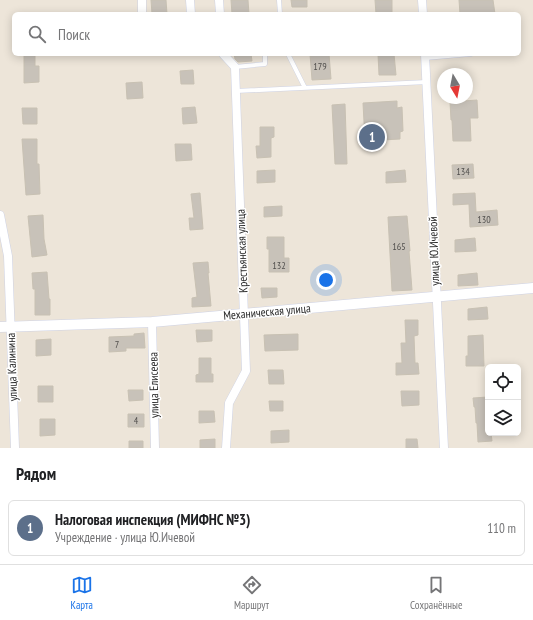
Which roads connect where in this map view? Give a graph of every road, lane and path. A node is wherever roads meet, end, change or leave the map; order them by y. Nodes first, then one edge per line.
1 (142, 0) edge
2 (190, 0) edge
3 (219, 0) edge
4 (279, 0) edge
5 (422, 0) edge
6 (142, 12) edge
7 (191, 12) edge
8 (220, 12) edge
9 (280, 12) edge
10 (423, 12) edge
11 (224, 56) edge
12 (265, 56) edge
13 (289, 56) edge
14 (425, 56) edge
15 (235, 67) junction
16 (427, 82) junction
17 (305, 88) junction
18 (236, 91) junction
19 (0, 215) edge
20 (533, 288) edge
21 (436, 297) junction
22 (245, 314) junction
23 (152, 322) junction
24 (0, 327) edge
25 (11, 327) junction
26 (15, 448) edge
27 (155, 448) edge
28 (226, 448) edge
29 (444, 448) edge

1 - 6 street
2 - 7 street
3 - 8 street
4 - 9 lane
5 - 10 street
11 - 15 street
12 - 15 lane
13 - 17 lane
14 - 16 street, улица Ю.Ичевой
15 - 18 street, Крестьянская улица
16 - 17 lane
16 - 21 street, улица Ю.Ичевой
17 - 18 lane
18 - 22 street, Крестьянская улица
19 - 25 street, улица Калинина
20 - 21 street, Механическая улица
21 - 22 street, Механическая улица
21 - 29 street, улица Ю.Ичевой
22 - 23 street, Механическая улица
22 - 28 street, Крестьянская улица
23 - 25 street, Механическая улица
23 - 27 street, улица Елисеева
24 - 25 street, Механическая улица
25 - 26 street, улица Калинина

